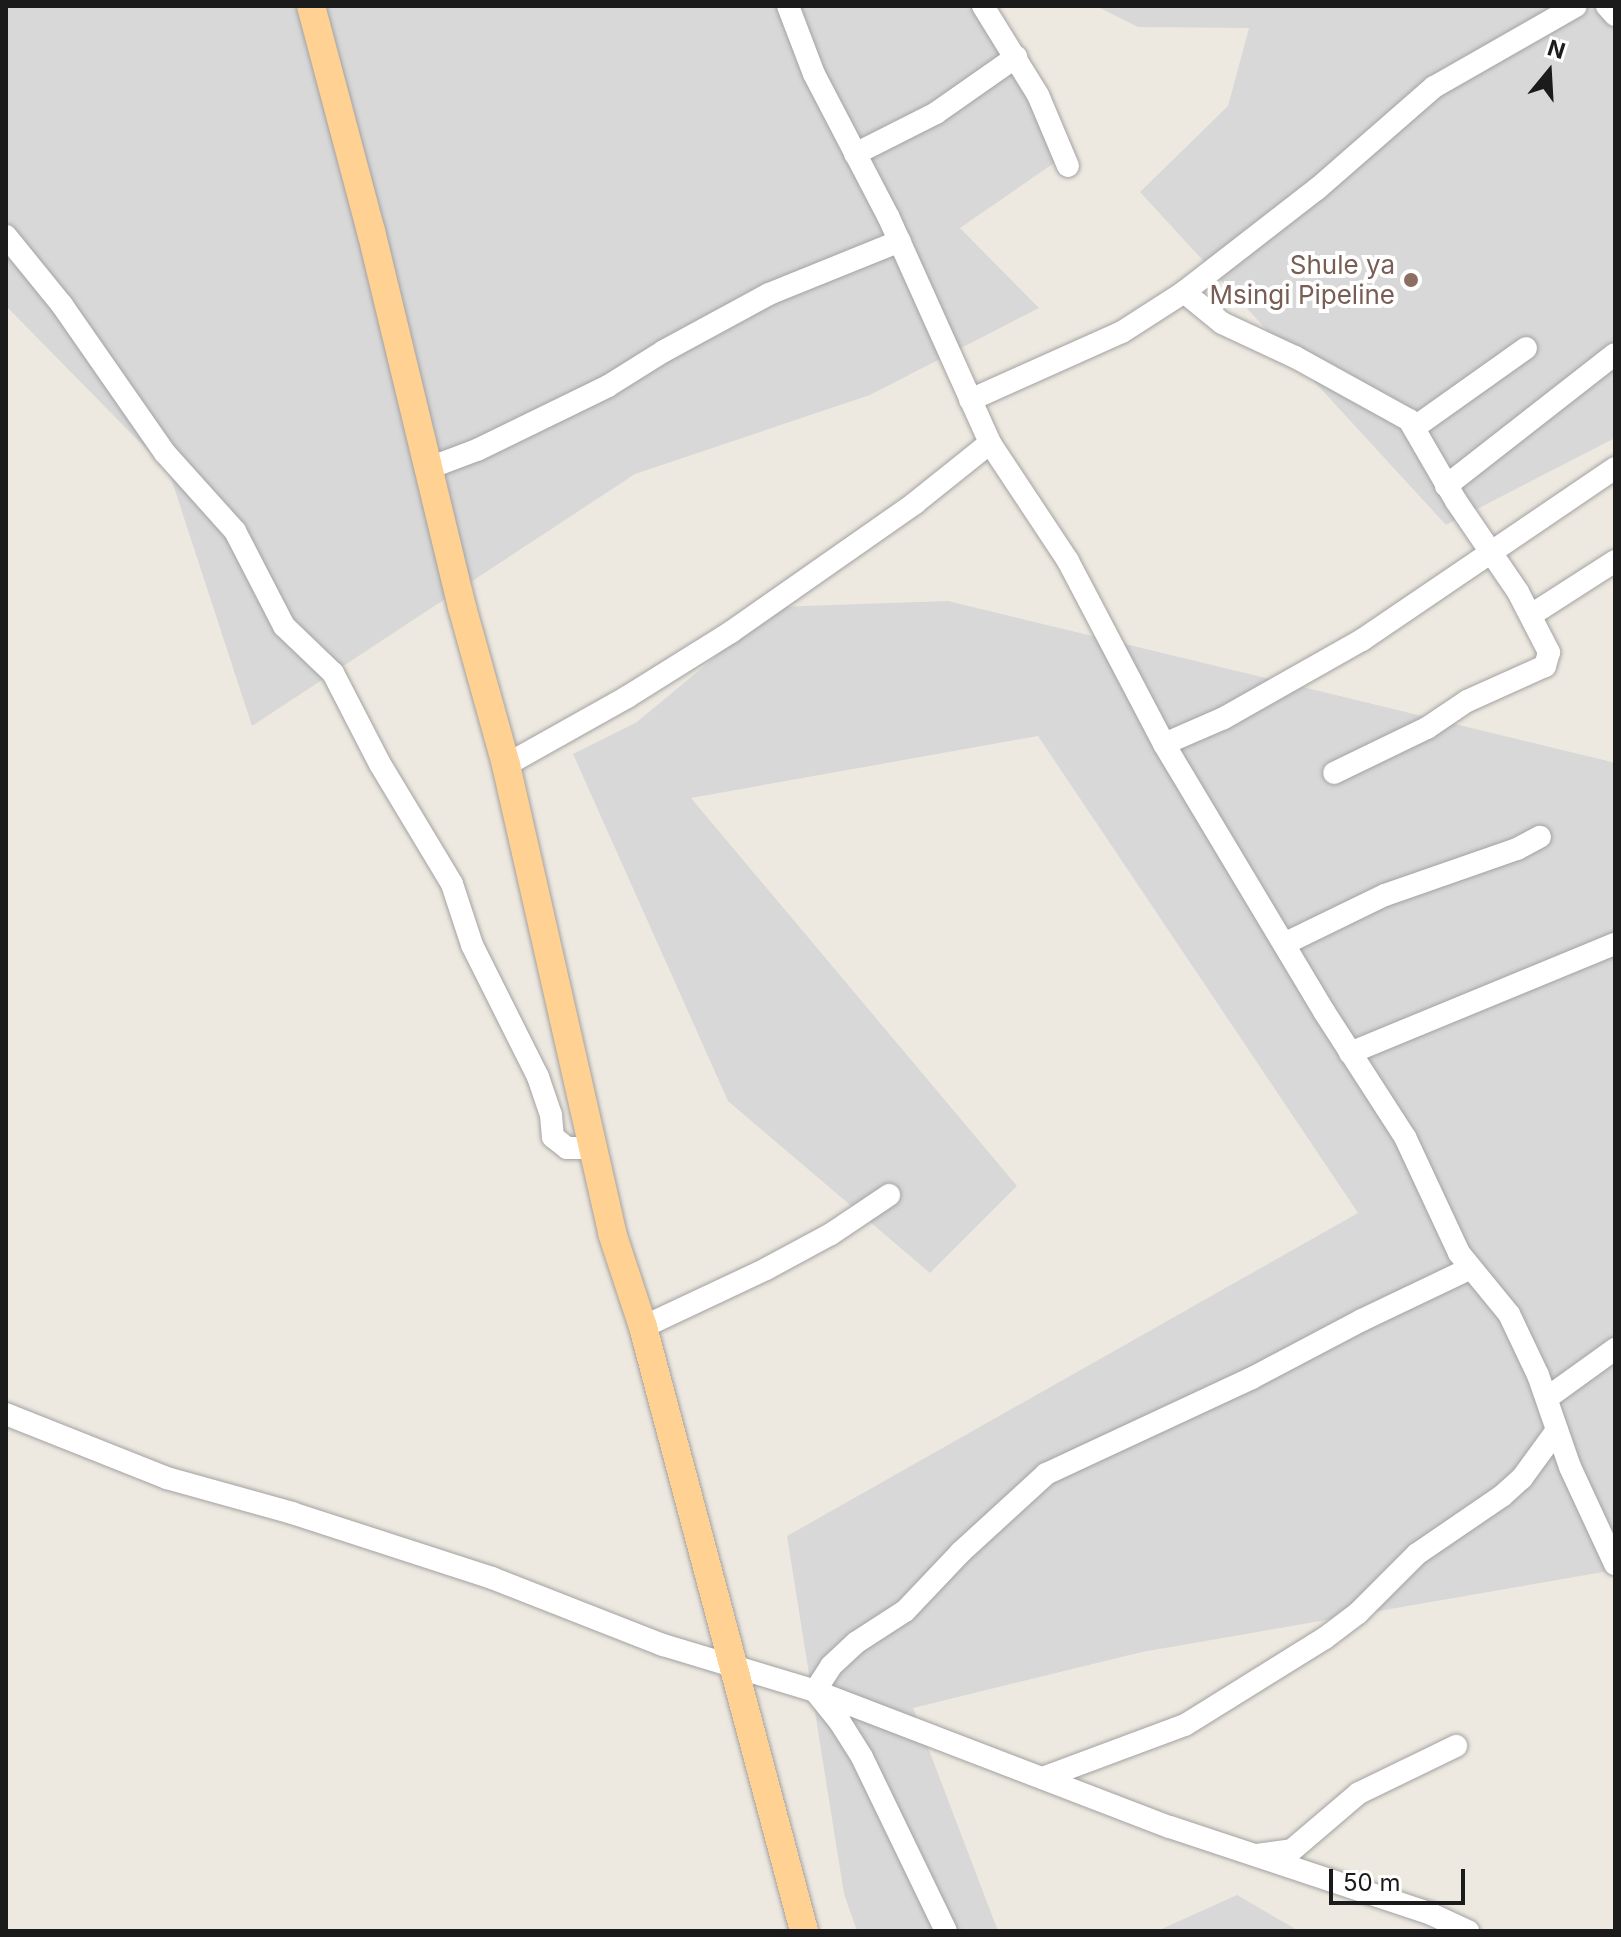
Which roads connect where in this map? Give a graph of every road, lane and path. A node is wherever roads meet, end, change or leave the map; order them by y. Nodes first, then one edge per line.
1 (311, 6) edge
2 (788, 6) edge
3 (983, 6) edge
4 (1576, 6) edge
5 (1607, 6) edge
6 (1615, 15) edge
7 (1016, 57) junction
8 (855, 154) junction
9 (1068, 166) dead end
10 (6, 236) edge
11 (900, 241) junction
12 (1184, 292) junction
13 (1526, 348) dead end
14 (1615, 354) edge
15 (970, 400) junction
16 (1415, 427) junction
17 (990, 443) junction
18 (429, 468) junction
19 (1615, 468) edge
20 (1446, 486) junction
21 (1492, 553) junction
22 (1615, 561) edge
23 (1531, 615) junction
24 (1164, 744) junction
25 (506, 765) junction
26 (1334, 773) dead end
27 (1540, 837) dead end
28 (1286, 943) junction
29 (1615, 944) edge
30 (1350, 1053) junction
31 (591, 1148) junction
32 (889, 1195) dead end
33 (1469, 1269) junction
34 (643, 1327) junction
35 (1615, 1349) edge
36 (1547, 1398) junction
37 (6, 1414) edge
38 (1557, 1430) junction
39 (1611, 1538) edge
40 (1615, 1564) edge
41 (732, 1665) junction
42 (815, 1691) junction
43 (1456, 1746) dead end
44 (1045, 1777) junction
45 (1250, 1856) junction
46 (804, 1931) edge
47 (946, 1931) edge
48 (1468, 1931) edge

1 - 18 main road
2 - 8 street
3 - 7 street
4 - 12 street
5 - 6 street
7 - 8 street
7 - 9 street
8 - 11 street
10 - 31 street
11 - 15 street
11 - 18 street
12 - 15 street
12 - 16 street
13 - 16 street
14 - 20 street
15 - 17 street
16 - 20 street
17 - 24 street
17 - 25 street
18 - 25 main road
19 - 21 street
20 - 21 street
21 - 23 street
21 - 24 street
22 - 23 street
23 - 26 street
24 - 28 street
25 - 31 main road
27 - 28 street
28 - 30 street
29 - 30 street
30 - 33 street
31 - 34 main road
32 - 34 street
33 - 36 street
33 - 42 street
34 - 41 main road
35 - 36 street
36 - 38 street
37 - 41 street
38 - 39 street
38 - 44 street
39 - 40 street
41 - 42 street
41 - 46 main road
42 - 44 street
42 - 47 street
43 - 45 street
44 - 45 street
45 - 48 street

